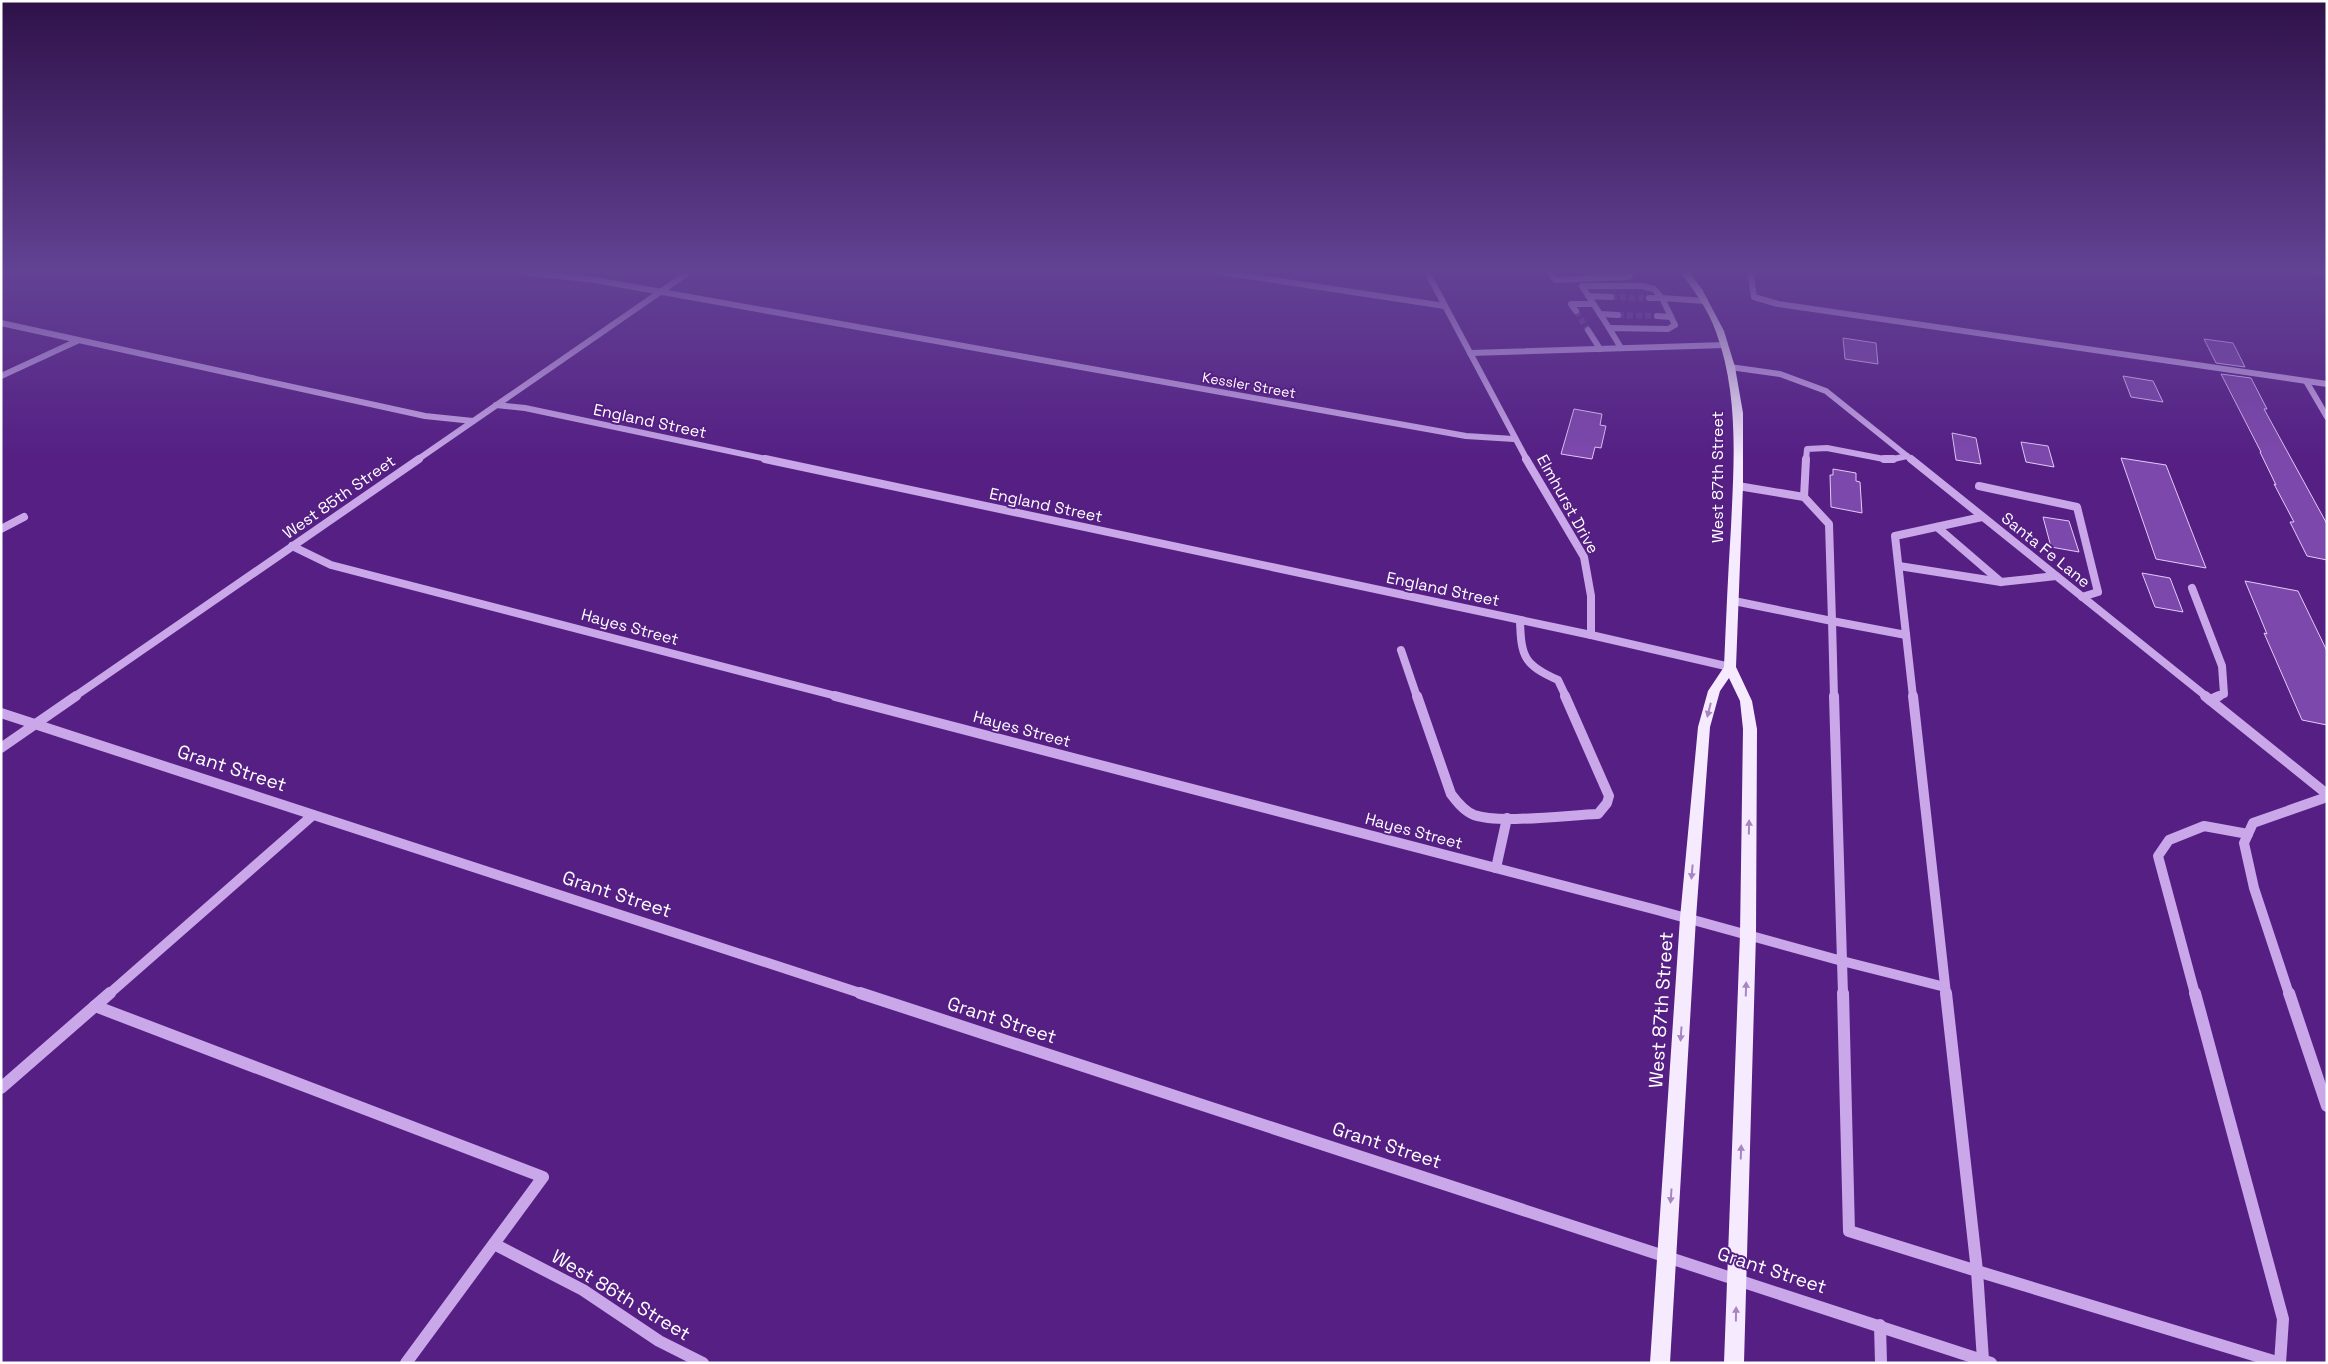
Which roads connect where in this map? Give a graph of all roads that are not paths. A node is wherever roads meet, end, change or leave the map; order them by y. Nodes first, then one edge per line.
1 (46, 334) edge
2 (601, 334) edge
3 (894, 334) edge
4 (1460, 334) edge
5 (1590, 334) tunnel mouth
6 (1612, 334) edge
7 (1720, 334) edge
8 (1981, 334) edge
9 (77, 341) junction
10 (1725, 345) junction
11 (1621, 348) junction
12 (1600, 349) junction
13 (1470, 353) junction
14 (1730, 367) junction
15 (1, 376) edge
16 (2306, 381) junction
17 (2327, 384) edge
18 (496, 406) junction
19 (2327, 417) edge
20 (473, 421) junction
21 (1514, 439) junction
22 (1907, 456) junction
23 (1738, 486) junction
24 (1979, 486) dead end
25 (1804, 497) junction
26 (24, 516) dead end
27 (1982, 517) junction
28 (1937, 527) junction
29 (1, 528) edge
30 (292, 546) junction
31 (1899, 566) junction
32 (2056, 576) junction
33 (2001, 582) junction
34 (2192, 588) dead end
35 (2082, 597) junction
36 (1734, 601) junction
37 (1520, 620) junction
38 (1832, 621) junction
39 (1591, 635) junction
40 (1906, 635) junction
41 (1402, 650) dead end
42 (1730, 667) junction
43 (2210, 700) junction
44 (1, 713) edge
45 (36, 724) junction
46 (1, 748) edge
47 (2327, 796) edge
48 (313, 815) junction
49 (1506, 818) junction
50 (2248, 834) junction
51 (1496, 868) junction
52 (1688, 918) junction
53 (1748, 934) junction
54 (1842, 960) junction
55 (1945, 987) junction
56 (95, 1006) junction
57 (1, 1088) edge
58 (2327, 1106) edge
59 (543, 1177) joint
60 (494, 1244) junction
61 (1667, 1256) junction
62 (1976, 1271) junction
63 (1736, 1278) junction
64 (1880, 1325) junction
65 (1987, 1361) edge
66 (406, 1363) edge
67 (703, 1363) edge
68 (1660, 1363) edge
69 (1734, 1363) edge
70 (1881, 1363) edge
71 (2280, 1363) edge

1 - 9 street
2 - 18 street, West 85th Street
3 - 21 street, Kessler Street
4 - 13 street, Elmhurst Drive
5 - 12 street
6 - 11 street
7 - 10 main road, West 87th Street
8 - 16 street
9 - 15 street
9 - 20 street
10 - 11 street
10 - 14 main road, West 87th Street
11 - 12 street
12 - 13 street
13 - 21 street, Elmhurst Drive
14 - 22 street, Santa Fe Lane
14 - 23 main road, West 87th Street
16 - 17 street
16 - 19 street
18 - 20 street, West 85th Street
18 - 37 street, England Street
20 - 30 street, West 85th Street
21 - 39 street, Elmhurst Drive
22 - 25 street
22 - 27 street, Santa Fe Lane
23 - 25 street
23 - 36 main road, West 87th Street
24 - 35 street
25 - 38 street
26 - 29 street
27 - 28 street
27 - 32 street, Santa Fe Lane
28 - 31 street
28 - 33 street
30 - 45 street, West 85th Street
30 - 51 street, Hayes Street
31 - 33 street
31 - 40 street
32 - 33 street
32 - 35 street, Santa Fe Lane
34 - 43 street
35 - 43 street, Santa Fe Lane
36 - 38 street
36 - 42 main road, West 87th Street
37 - 39 street, England Street
37 - 49 street
38 - 40 street
38 - 54 street
39 - 42 street
40 - 55 street
41 - 49 street
42 -> 52 main road, West 87th Street
53 -> 42 main road, West 87th Street
43 - 47 street, Santa Fe Lane
44 - 45 street, Grant Street
45 - 46 street, West 85th Street
45 - 48 street, Grant Street
47 - 50 street
48 - 56 street
48 - 61 street, Grant Street
49 - 51 street
50 - 58 street
50 - 71 street
51 - 52 street, Hayes Street
52 - 53 street, Hayes Street
52 -> 61 main road, West 87th Street
53 - 54 street, Hayes Street
63 -> 53 main road, West 87th Street
54 - 55 street, Hayes Street
54 - 62 street
55 - 62 street
56 - 57 street
56 - 59 street
59 - 60 street
60 - 66 street
60 - 67 street, West 86th Street
61 - 63 street, Grant Street
61 - 68 main road, West 87th Street
62 - 65 street
62 - 71 street
63 - 64 street, Grant Street
69 -> 63 main road, West 87th Street
64 - 65 street, Grant Street
64 - 70 street

